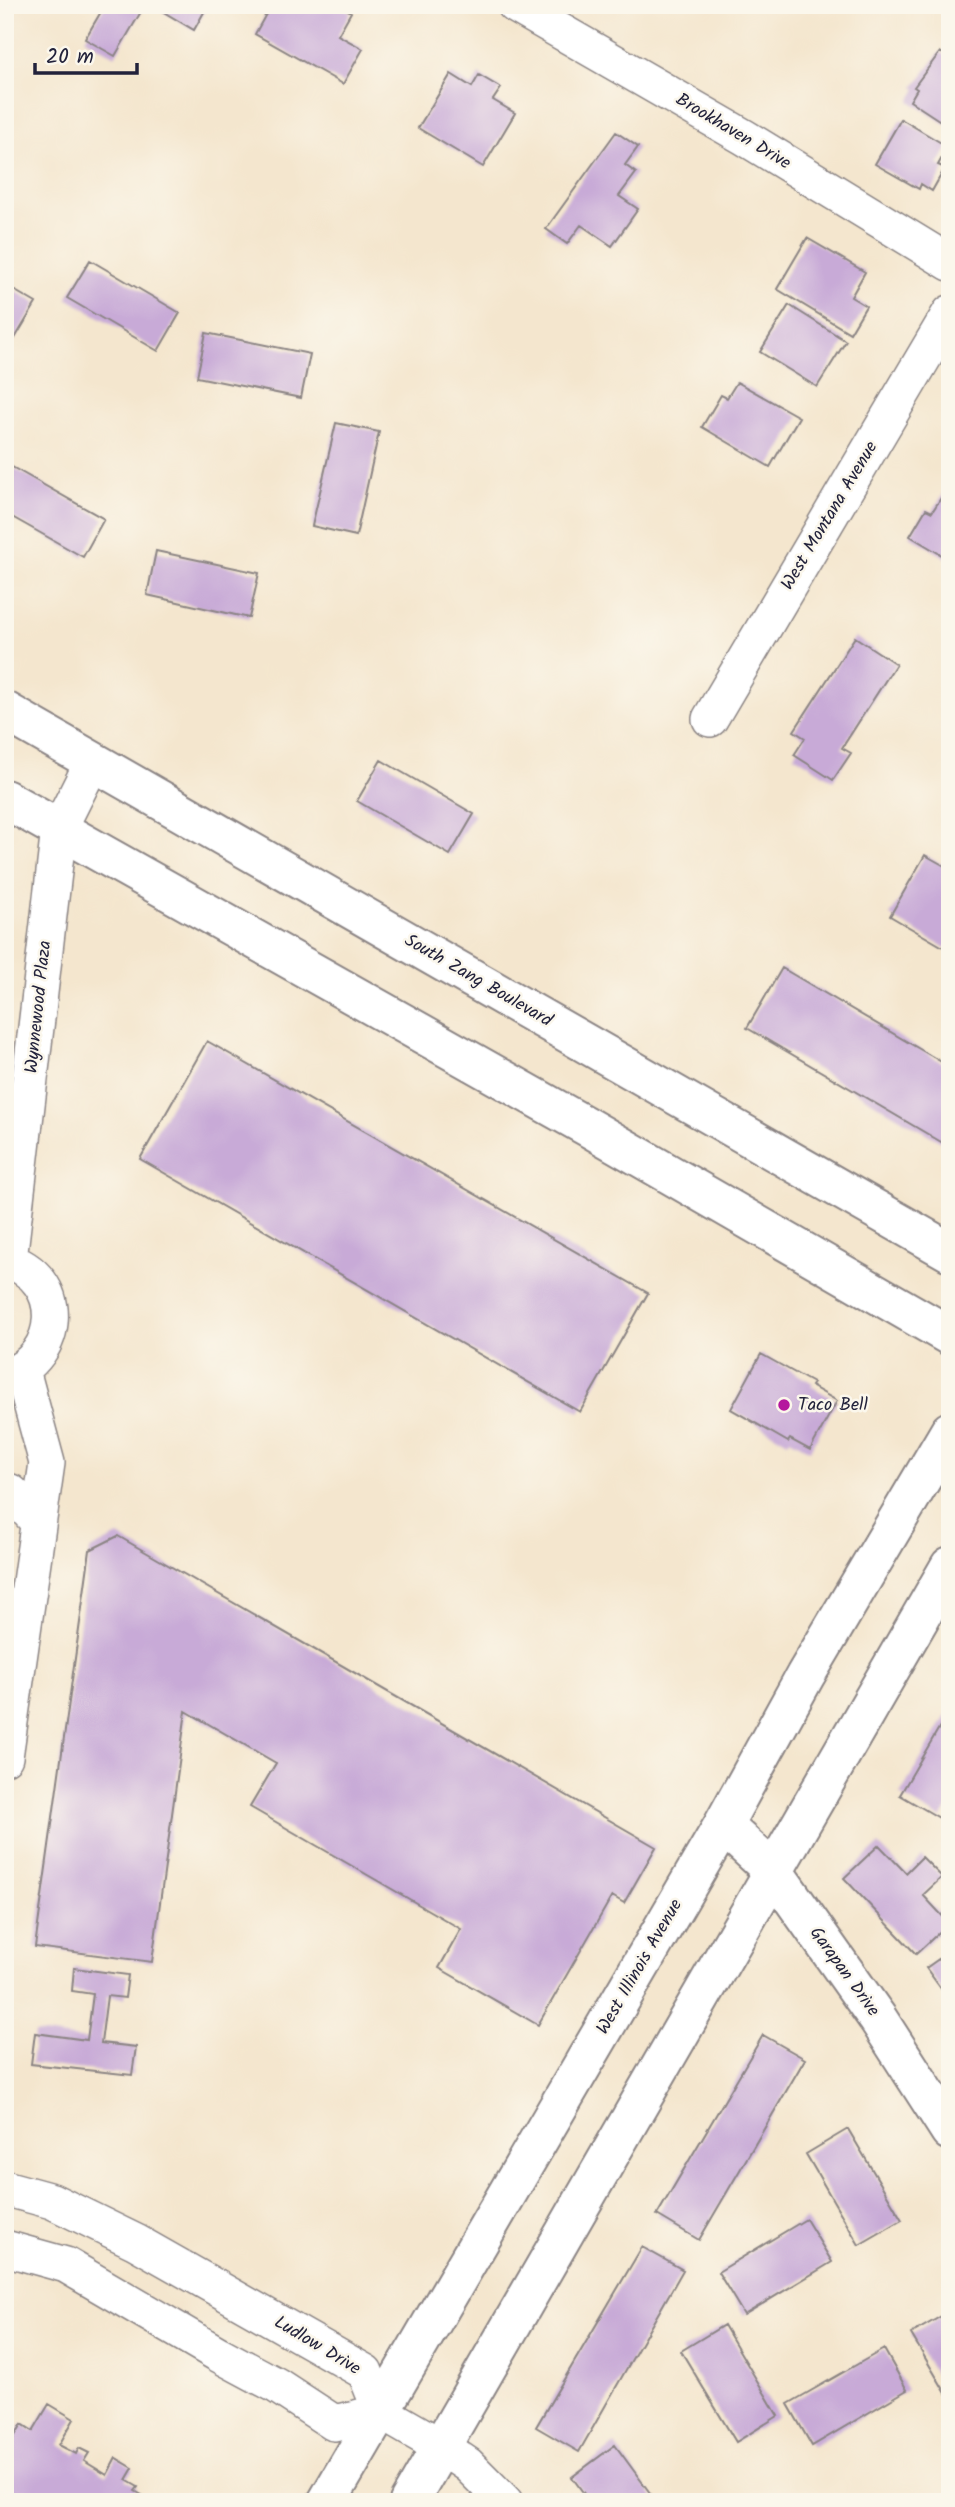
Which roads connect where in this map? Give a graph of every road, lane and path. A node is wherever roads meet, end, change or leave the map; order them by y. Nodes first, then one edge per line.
1 (515, 5) edge
2 (950, 262) edge
3 (950, 313) edge
4 (5, 711) edge
5 (710, 719) dead end
6 (93, 761) junction
7 (5, 799) edge
8 (59, 830) junction
9 (16, 1120) edge
10 (950, 1252) edge
11 (7, 1260) edge
12 (950, 1336) edge
13 (14, 1374) edge
14 (950, 1431) edge
15 (5, 1490) edge
16 (38, 1522) junction
17 (950, 1566) edge
18 (5, 1757) edge
19 (723, 1825) junction
20 (774, 1872) junction
21 (950, 2131) edge
22 (5, 2191) edge
23 (5, 2248) edge
24 (382, 2412) junction
25 (440, 2446) junction
26 (327, 2502) edge
27 (409, 2502) edge
28 (505, 2502) edge

1 - 2 street, Brookhaven Drive
3 - 5 street, West Montana Avenue
4 - 6 main road, South Zang Boulevard
6 - 8 street, Wynnewood Plaza
6 - 10 main road, South Zang Boulevard
7 - 8 main road
8 - 9 street, Wynnewood Plaza
8 - 12 main road
9 - 11 street, Wynnewood Plaza
11 - 13 street
13 - 16 street
14 - 19 main road, West Illinois Avenue
15 - 16 street
16 - 18 street
17 - 20 main road
19 - 20 main road, Garapan Drive
19 - 24 main road, West Illinois Avenue
20 - 21 main road, Garapan Drive
20 - 25 main road
22 - 24 street, Ludlow Drive
23 - 24 street
24 - 25 street
24 - 26 main road, West Illinois Avenue
25 - 27 main road
25 - 28 street

